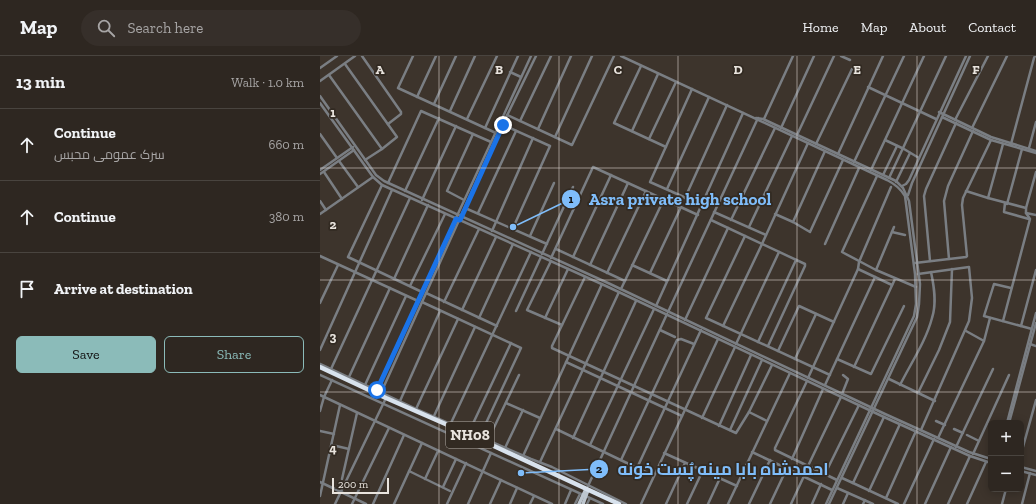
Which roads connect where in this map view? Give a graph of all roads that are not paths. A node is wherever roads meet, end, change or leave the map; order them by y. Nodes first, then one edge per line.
1 (337, 56) edge
2 (355, 56) edge
3 (362, 56) edge
4 (413, 56) edge
5 (436, 56) edge
6 (456, 56) edge
7 (475, 56) edge
8 (497, 56) edge
9 (518, 56) edge
10 (531, 56) edge
11 (536, 56) edge
12 (551, 56) edge
13 (571, 56) edge
14 (592, 56) edge
15 (614, 56) edge
16 (621, 56) edge
17 (793, 56) edge
18 (814, 56) edge
19 (834, 56) edge
20 (841, 56) edge
21 (883, 56) edge
22 (904, 56) edge
23 (924, 56) edge
24 (946, 56) edge
25 (966, 56) edge
26 (970, 56) edge
27 (988, 56) edge
28 (1007, 56) edge
29 (1036, 56) edge
30 (850, 60) dead end
31 (320, 63) edge
32 (344, 64) junction
33 (641, 66) junction
34 (321, 67) edge
35 (852, 69) dead end
36 (510, 72) junction
37 (658, 74) junction
38 (329, 75) junction
39 (522, 77) junction
40 (320, 81) edge
41 (676, 82) junction
42 (868, 87) junction
43 (692, 89) junction
44 (886, 95) junction
45 (320, 96) edge
46 (417, 97) junction
47 (709, 97) junction
48 (320, 103) edge
49 (903, 103) junction
50 (434, 104) junction
51 (727, 105) junction
52 (450, 112) junction
53 (921, 112) junction
54 (743, 113) junction
55 (938, 114) junction
56 (507, 115) junction
57 (943, 115) junction
58 (439, 118) junction
59 (758, 119) junction
60 (764, 119) junction
61 (467, 120) junction
62 (936, 120) junction
63 (520, 121) junction
64 (956, 122) junction
65 (1036, 122) edge
66 (388, 124) junction
67 (503, 125) junction
68 (456, 126) junction
69 (485, 128) junction
70 (774, 128) junction
71 (781, 128) junction
72 (538, 129) junction
73 (973, 130) junction
74 (516, 131) junction
75 (632, 131) junction
76 (496, 133) junction
77 (320, 134) edge
78 (473, 134) junction
79 (798, 135) junction
80 (792, 136) junction
81 (555, 137) junction
82 (533, 138) junction
83 (649, 139) junction
84 (885, 140) junction
85 (991, 140) junction
86 (995, 140) junction
87 (491, 142) junction
88 (808, 143) junction
89 (816, 144) junction
90 (1003, 144) junction
91 (1011, 144) junction
92 (897, 146) junction
93 (666, 147) junction
94 (354, 148) junction
95 (382, 149) junction
96 (904, 149) junction
97 (1022, 149) junction
98 (1029, 149) junction
99 (825, 151) junction
100 (1036, 152) edge
101 (910, 153) junction
102 (838, 154) junction
103 (919, 158) junction
104 (338, 160) junction
105 (365, 160) junction
106 (843, 160) junction
107 (854, 162) junction
108 (859, 168) junction
109 (321, 169) edge
110 (872, 170) junction
111 (1036, 172) edge
112 (320, 174) edge
113 (611, 175) junction
114 (883, 175) junction
115 (877, 176) junction
116 (373, 177) junction
117 (889, 178) junction
118 (388, 183) junction
119 (554, 183) dead end
120 (628, 183) junction
121 (896, 183) junction
122 (382, 185) junction
123 (902, 186) junction
124 (891, 187) dead end
125 (358, 188) junction
126 (572, 188) dead end
127 (667, 189) junction
128 (392, 190) junction
129 (405, 191) junction
130 (646, 191) junction
131 (966, 191) junction
132 (908, 195) junction
133 (410, 198) junction
134 (685, 198) junction
135 (988, 198) junction
136 (342, 199) junction
137 (664, 199) junction
138 (464, 200) junction
139 (320, 201) edge
140 (421, 201) junction
141 (1006, 203) junction
142 (428, 205) junction
143 (702, 206) junction
144 (681, 207) junction
145 (465, 208) junction
146 (1026, 208) junction
147 (326, 210) junction
148 (714, 212) junction
149 (478, 213) junction
150 (1026, 213) junction
151 (320, 214) edge
152 (445, 214) junction
153 (775, 214) junction
154 (698, 215) junction
155 (1036, 215) edge
156 (457, 217) junction
157 (461, 219) junction
158 (1030, 219) junction
159 (711, 220) junction
160 (731, 220) junction
161 (496, 221) junction
162 (793, 222) junction
163 (749, 227) junction
164 (894, 227) dead end
165 (513, 228) junction
166 (728, 228) junction
167 (479, 229) junction
168 (492, 231) junction
169 (892, 232) junction
170 (766, 235) junction
171 (530, 236) junction
172 (744, 236) junction
173 (905, 236) dead end
174 (496, 237) junction
175 (513, 244) junction
176 (547, 244) junction
177 (762, 244) junction
178 (825, 244) dead end
179 (556, 249) junction
180 (531, 252) junction
181 (779, 252) junction
182 (542, 256) junction
183 (320, 257) edge
184 (573, 257) junction
185 (949, 259) junction
186 (551, 260) junction
187 (796, 260) junction
188 (930, 261) junction
189 (859, 262) junction
190 (360, 263) junction
191 (915, 263) junction
192 (338, 265) junction
193 (590, 265) junction
194 (632, 265) junction
195 (568, 269) junction
196 (858, 269) junction
197 (952, 269) junction
198 (876, 270) junction
199 (1036, 270) edge
200 (376, 271) junction
201 (356, 272) junction
202 (931, 272) junction
203 (607, 273) junction
204 (650, 273) junction
205 (917, 274) junction
206 (585, 277) junction
207 (875, 277) junction
208 (394, 279) junction
209 (895, 279) junction
210 (372, 280) junction
211 (625, 281) junction
212 (667, 281) junction
213 (602, 284) junction
214 (892, 285) junction
215 (410, 286) junction
216 (916, 287) junction
217 (390, 288) junction
218 (1011, 288) junction
219 (620, 291) junction
220 (422, 292) junction
221 (426, 293) junction
222 (406, 296) junction
223 (418, 301) junction
224 (636, 301) junction
225 (422, 302) junction
226 (444, 302) junction
227 (320, 303) edge
228 (904, 306) dead end
229 (655, 307) junction
230 (415, 308) junction
231 (419, 310) junction
232 (462, 310) junction
233 (440, 311) junction
234 (516, 311) dead end
235 (667, 313) junction
236 (1036, 313) edge
237 (816, 314) junction
238 (479, 318) junction
239 (545, 318) junction
240 (990, 318) junction
241 (458, 319) junction
242 (684, 320) junction
243 (1003, 321) junction
244 (834, 322) junction
245 (1036, 323) edge
246 (562, 325) junction
247 (497, 326) junction
248 (723, 326) junction
249 (1021, 326) junction
250 (475, 327) junction
251 (1032, 329) junction
252 (660, 330) junction
253 (700, 330) junction
254 (966, 331) junction
255 (741, 334) junction
256 (492, 335) junction
257 (1033, 335) edge
258 (675, 337) dead end
259 (718, 339) junction
260 (722, 339) junction
261 (984, 341) junction
262 (758, 342) junction
263 (511, 343) junction
264 (694, 344) junction
265 (1030, 344) junction
266 (735, 346) junction
267 (768, 346) junction
268 (1036, 346) edge
269 (320, 350) edge
270 (778, 351) junction
271 (751, 355) junction
272 (569, 356) junction
273 (795, 359) junction
274 (837, 359) junction
275 (762, 360) junction
276 (566, 362) junction
277 (320, 364) edge
278 (586, 364) junction
279 (772, 365) junction
280 (813, 367) junction
281 (854, 367) junction
282 (320, 368) edge
283 (331, 369) junction
284 (993, 369) dead end
285 (584, 370) junction
286 (604, 372) junction
287 (790, 373) junction
288 (320, 375) edge
289 (830, 375) junction
290 (843, 375) dead end
291 (1009, 375) dead end
292 (519, 376) dead end
293 (349, 377) junction
294 (601, 378) junction
295 (808, 379) junction
296 (889, 379) junction
297 (332, 380) junction
298 (621, 380) junction
299 (366, 385) junction
300 (633, 385) junction
301 (900, 385) junction
302 (618, 386) junction
303 (824, 387) junction
304 (376, 392) junction
305 (630, 392) junction
306 (918, 393) junction
307 (381, 394) junction
308 (652, 394) junction
309 (320, 395) edge
310 (841, 395) junction
311 (324, 397) junction
312 (649, 400) junction
313 (1036, 400) edge
314 (384, 401) junction
315 (400, 401) junction
316 (934, 401) junction
317 (668, 402) junction
318 (506, 403) junction
319 (340, 405) junction
320 (859, 405) junction
321 (666, 408) junction
322 (416, 409) junction
323 (523, 410) junction
324 (685, 410) junction
325 (872, 410) junction
326 (320, 411) edge
327 (749, 412) junction
328 (357, 413) junction
329 (434, 416) junction
330 (682, 416) junction
331 (884, 417) junction
332 (540, 418) junction
333 (702, 418) junction
334 (1009, 420) edge
335 (1009, 420) edge
336 (375, 421) junction
337 (767, 421) junction
338 (936, 421) dead end
339 (451, 424) junction
340 (900, 424) junction
341 (945, 425) junction
342 (719, 426) junction
343 (389, 428) junction
344 (556, 429) junction
345 (954, 429) dead end
346 (730, 430) junction
347 (921, 430) junction
348 (320, 431) edge
349 (916, 431) junction
350 (469, 432) junction
351 (963, 433) junction
352 (334, 434) junction
353 (404, 435) junction
354 (967, 435) dead end
355 (480, 436) junction
356 (573, 438) junction
357 (938, 438) junction
358 (934, 439) junction
359 (488, 440) junction
360 (979, 441) junction
361 (422, 443) junction
362 (1024, 443) edge
363 (332, 445) junction
364 (590, 445) junction
365 (951, 447) junction
366 (956, 447) junction
367 (505, 448) junction
368 (349, 449) junction
369 (438, 451) junction
370 (603, 452) junction
371 (752, 452) junction
372 (492, 453) junction
373 (664, 453) junction
374 (523, 456) junction
375 (970, 456) junction
376 (975, 456) junction
377 (988, 458) edge
378 (456, 459) junction
379 (792, 459) junction
380 (621, 460) junction
381 (770, 460) junction
382 (540, 462) junction
383 (685, 462) junction
384 (986, 462) joint
385 (466, 463) junction
386 (808, 466) junction
387 (637, 468) junction
388 (787, 468) junction
389 (1024, 468) edge
390 (703, 470) junction
391 (409, 471) junction
392 (483, 472) junction
393 (1024, 472) edge
394 (1036, 472) edge
395 (826, 474) junction
396 (1030, 474) junction
397 (1036, 475) edge
398 (654, 476) junction
399 (804, 476) junction
400 (720, 478) junction
401 (842, 478) junction
402 (342, 479) dead end
403 (425, 479) junction
404 (501, 480) junction
405 (837, 480) junction
406 (321, 483) edge
407 (852, 483) junction
408 (821, 484) junction
409 (737, 486) junction
410 (443, 487) junction
411 (517, 488) junction
412 (837, 488) junction
413 (450, 490) dead end
414 (571, 490) junction
415 (832, 490) junction
416 (869, 491) junction
417 (341, 492) junction
418 (586, 492) junction
419 (1005, 492) edge
420 (848, 493) junction
421 (832, 494) junction
422 (320, 496) edge
423 (534, 496) junction
424 (886, 498) junction
425 (355, 499) junction
426 (864, 500) junction
427 (335, 504) edge
428 (352, 504) edge
429 (366, 504) edge
430 (373, 504) edge
431 (394, 504) edge
432 (447, 504) edge
433 (468, 504) edge
434 (490, 504) edge
435 (510, 504) edge
436 (530, 504) edge
437 (552, 504) edge
438 (565, 504) edge
439 (575, 504) edge
440 (579, 504) edge
441 (583, 504) edge
442 (587, 504) edge
443 (603, 504) edge
444 (613, 504) edge
445 (619, 504) edge
446 (626, 504) edge
447 (641, 504) edge
448 (666, 504) edge
449 (687, 504) edge
450 (708, 504) edge
451 (728, 504) edge
452 (749, 504) edge
453 (770, 504) edge
454 (791, 504) edge
455 (812, 504) edge
456 (826, 504) edge
457 (830, 504) edge
458 (843, 504) edge
459 (863, 504) edge
460 (873, 504) edge
461 (898, 504) edge
462 (904, 504) edge
463 (925, 504) edge
464 (948, 504) edge
465 (967, 504) edge
466 (1002, 504) edge
467 (1022, 504) edge

1 - 34 street
2 - 32 street
3 - 66 street
4 - 46 street
5 - 46 street
6 - 50 street
7 - 52 street
8 - 61 street
9 - 36 street
10 - 39 street
11 - 56 street
12 - 63 street
13 - 72 street
14 - 81 street
15 - 81 street
16 - 33 street
17 - 60 street
18 - 71 street
19 - 79 street
20 - 30 street
21 - 42 street
22 - 44 street
23 - 49 street
24 - 53 street
25 - 55 street
26 - 57 street
27 - 64 street
28 - 73 street
29 - 91 street
31 - 34 street
32 - 38 street
32 - 66 street
33 - 37 street
33 - 75 street
35 - 89 street
36 - 39 street
36 - 69 street
37 - 41 street
37 - 75 street
38 - 40 street
38 - 95 street
39 - 76 street
41 - 43 street
41 - 83 street
42 - 44 street
42 - 102 street
43 - 47 street
43 - 93 street
44 - 49 street
44 - 107 street
45 - 94 street
46 - 50 street
47 - 51 street
47 - 127 street
48 - 94 street
49 - 53 street
49 - 84 street
50 - 52 street
51 - 54 street
51 - 134 street
52 - 61 street
53 - 62 street
53 - 96 street
54 - 59 street
54 - 143 street
55 - 57 street
55 - 62 street
56 - 63 street
56 - 67 street
57 - 64 street
57 - 132 street
58 - 68 street
58 - 118 street
58 - 129 street
59 - 60 street
59 - 70 street
59 - 148 street
60 - 71 street
61 - 69 street
62 - 103 street
63 - 72 street
64 - 73 street
64 - 188 street
65 - 98 street
66 - 95 street
67 - 74 street
67 - 145 street
68 - 78 street
68 - 140 street
69 - 76 street
70 - 80 street
70 - 160 street
71 - 79 street
72 - 81 street
73 - 85 street
73 - 86 street
73 - 185 street
74 - 82 street
74 - 149 street
75 - 83 street
76 - 87 street
77 - 104 street
78 - 87 street
78 - 138 street
79 - 89 street
80 - 88 street
80 - 163 street
82 - 161 street
82 - 165 street
83 - 93 street
84 - 92 street
84 - 110 street
85 - 86 street
85 - 131 street
86 - 90 street
86 - 91 street
87 - 138 street
88 - 99 street
88 - 153 street
89 - 102 street
90 - 97 street
90 - 135 street
91 - 98 street
92 - 96 street
92 - 114 street
93 - 127 street
94 - 104 street
94 - 105 street
94 - 116 street
95 - 105 street
96 - 101 street
96 - 117 street
97 - 100 street
97 - 141 street
98 - 100 street
99 - 106 street
99 - 162 street
101 - 103 street
101 - 121 street
102 - 107 street
103 - 123 street
104 - 109 street
104 - 125 street
105 - 118 street
106 - 108 street
106 - 162 street
107 - 110 street
108 - 115 street
108 - 178 street
109 - 112 street
109 - 136 street
110 - 114 street
111 - 146 street
113 - 120 street
113 - 179 street
113 - 184 street
114 - 117 street
115 - 121 street
115 - 189 street
116 - 122 street
116 - 125 street
117 - 121 street
118 - 129 street
119 - 171 street
120 - 130 street
120 - 193 street
121 - 123 street
121 - 191 street
122 - 128 street
122 - 190 street
123 - 132 street
124 - 189 street
125 - 136 street
126 - 176 street
127 - 134 street
128 - 133 street
128 - 190 street
129 - 140 street
130 - 137 street
130 - 203 street
131 - 135 street
131 - 185 street
132 - 191 street
133 - 140 street
133 - 200 street
134 - 143 street
135 - 141 street
136 - 147 street
137 - 144 street
137 - 194 street
138 - 156 street
139 - 147 street
140 - 142 street
140 - 156 street
141 - 146 street
141 - 158 street
142 - 152 street
142 - 208 street
143 - 154 street
144 - 154 street
144 - 204 street
145 - 149 street
145 - 157 street
146 - 150 street
147 - 151 street
148 - 159 street
148 - 160 street
149 - 161 street
150 - 155 street
150 - 158 street
152 - 156 street
152 - 215 street
153 - 162 street
153 - 170 street
154 - 212 street
156 - 157 street
156 - 220 street
157 - 167 street
157 - 168 street
157 - 221 street
158 - 218 street
159 - 166 street
159 - 235 street
160 - 163 street
161 - 165 street
161 - 168 street
163 - 170 street
164 - 169 street
165 - 171 street
166 - 172 street
166 - 242 street
167 - 174 street
167 - 226 street
168 - 182 street
169 - 173 street
169 - 198 street
170 - 177 street
171 - 176 street
172 - 177 street
172 - 248 street
174 - 175 street
174 - 232 street
175 - 180 street
175 - 238 street
176 - 182 street
177 - 181 street
177 - 248 street
179 - 184 street
179 - 186 street
180 - 182 street
180 - 247 street
181 - 187 street
181 - 255 street
182 - 186 street
182 - 234 street
183 - 192 street
184 - 193 street
185 - 188 street
186 - 195 street
186 - 219 street
186 - 239 street
187 - 262 street
187 - 267 street
188 - 191 street
189 - 196 street
189 - 198 street
190 - 200 street
190 - 201 street
191 - 205 street
192 - 201 street
192 - 227 street
193 - 203 street
194 - 204 street
194 - 211 street
195 - 206 street
195 - 239 street
196 - 207 street
196 - 244 street
197 - 202 street
197 - 254 street
197 - 306 street
198 - 209 street
199 - 249 street
200 - 208 street
200 - 210 street
201 - 210 street
201 - 269 street
202 - 205 street
202 - 301 street
203 - 211 street
204 - 212 street
205 - 216 street
205 - 296 street
206 - 213 street
206 - 246 street
207 - 214 street
207 - 274 street
208 - 215 street
209 - 214 street
209 - 216 street
210 - 217 street
210 - 283 street
211 - 219 street
212 - 229 street
213 - 219 street
213 - 272 street
214 - 281 street
215 - 220 street
216 - 325 street
217 - 222 street
217 - 293 street
218 - 240 street
218 - 243 street
219 - 224 street
219 - 229 street
219 - 278 street
220 - 223 street
221 - 225 street
221 - 226 street
222 - 223 street
222 - 299 street
223 - 230 street
224 - 229 street
224 - 286 street
225 - 231 street
225 - 233 street
226 - 232 street
228 - 281 street
229 - 235 street
229 - 298 street
230 - 231 street
230 - 304 street
231 - 307 street
232 - 238 street
233 - 241 street
233 - 315 street
235 - 242 street
235 - 252 street
235 - 253 street
236 - 251 street
237 - 244 street
237 - 270 street
237 - 273 street
238 - 247 street
239 - 246 street
240 - 243 street
240 - 261 street
241 - 250 street
241 - 322 street
242 - 260 street
243 - 249 street
244 - 280 street
245 - 257 street
246 - 272 street
247 - 256 street
248 - 255 street
249 - 251 street
250 - 256 street
250 - 329 street
251 - 257 street
252 - 258 street
252 - 300 street
253 - 259 street
253 - 264 street
254 - 261 street
254 - 316 street
255 - 262 street
255 - 266 street
256 - 263 street
256 - 339 street
257 - 265 street
257 - 334 street
259 - 260 street
259 - 324 street
260 - 266 street
261 - 341 street
262 - 267 street
263 - 350 street
263 - 355 street
264 - 308 street
264 - 317 street
265 - 268 street
265 - 335 street
266 - 271 street
266 - 295 street
266 - 333 street
267 - 270 street
270 - 273 street
271 - 275 street
271 - 342 street
272 - 276 street
272 - 278 street
273 - 280 street
274 - 281 street
274 - 289 street
275 - 279 street
275 - 346 street
276 - 285 street
276 - 332 street
277 - 283 street
278 - 285 street
278 - 286 street
279 - 287 street
279 - 327 street
280 - 289 street
280 - 295 street
282 - 304 highway, NH08
282 - 314 highway, NH08
283 - 293 street
284 - 351 street
285 - 294 street
285 - 344 street
286 - 294 street
286 - 298 street
287 - 295 street
287 - 337 street
288 - 297 street
289 - 303 street
290 - 310 street
291 - 360 street
292 - 318 street
293 - 299 street
294 - 302 street
294 - 356 street
295 - 303 street
295 - 379 street
296 - 301 street
296 - 325 street
297 - 311 street
297 - 314 street
298 - 300 street
298 - 302 street
299 - 304 street
300 - 305 street
300 - 308 street
301 - 306 street
302 - 305 street
302 - 364 street
303 - 310 street
303 - 379 street
304 - 307 highway, NH08
305 - 312 street
305 - 370 street
306 - 316 street
307 - 314 highway, NH08
307 - 315 street
308 - 312 street
308 - 317 street
309 - 311 street
310 - 320 street
310 - 325 street
310 - 386 street
311 - 319 street
311 - 326 street
312 - 321 street
312 - 380 street
313 - 362 street
314 - 336 street
314 - 372 street
314 - 418 highway, NH08
315 - 322 street
316 - 347 street
317 - 321 street
317 - 324 street
318 - 323 street
318 - 359 street
319 - 328 street
319 - 352 street
320 - 325 street
320 - 395 street
321 - 330 street
321 - 387 street
322 - 329 street
323 - 332 street
323 - 367 street
324 - 330 street
324 - 333 street
325 - 331 street
325 - 347 street
325 - 401 street
325 - 405 street
327 - 337 street
327 - 346 street
328 - 336 street
328 - 368 street
329 - 339 street
330 - 373 street
331 - 340 street
331 - 407 street
332 - 374 street
333 - 342 street
336 - 343 street
336 - 417 street
337 - 371 street
338 - 341 street
339 - 350 street
340 - 349 street
340 - 416 street
341 - 357 street
342 - 346 street
343 - 353 street
343 - 425 street
344 - 356 street
344 - 382 street
345 - 351 street
347 - 357 street
348 - 352 street
349 - 358 street
349 - 424 street
350 - 355 street
351 - 366 street
352 - 363 street
353 - 361 street
353 - 430 street
354 - 360 street
355 - 359 street
356 - 364 street
357 - 366 street
358 - 365 street
358 - 462 street
359 - 367 street
360 - 376 street
361 - 369 street
361 - 391 street
363 - 368 street
363 - 406 street
364 - 370 street
365 - 375 street
365 - 463 street
366 - 376 street
367 - 374 street
368 - 402 street
369 - 378 street
369 - 403 street
370 - 380 street
370 - 418 street
371 - 381 street
371 - 409 street
372 - 392 street
372 - 414 street
373 - 383 street
373 - 398 street
374 - 382 street
375 - 376 street
375 - 464 street
376 - 377 street
376 - 384 street
378 - 385 street
378 - 410 street
379 - 386 street
380 - 387 street
381 - 388 street
381 - 452 street
382 - 418 street
383 - 390 street
383 - 448 street
384 - 465 street
385 - 392 street
385 - 432 street
386 - 395 street
387 - 398 street
388 - 399 street
388 - 453 street
389 - 394 street
390 - 400 street
390 - 449 street
391 - 403 street
391 - 431 street
392 - 404 street
392 - 433 street
393 - 396 street
395 - 405 street
396 - 397 street
396 - 467 street
398 - 447 street
399 - 408 street
399 - 454 street
400 - 409 street
400 - 450 street
401 - 407 street
401 - 412 street
403 - 410 street
404 - 411 street
404 - 434 street
405 - 415 street
406 - 417 street
406 - 422 street
407 - 416 street
408 - 415 street
408 - 455 street
409 - 451 street
410 - 413 street
411 - 423 street
411 - 435 street
412 - 420 street
412 - 421 street
414 - 418 street
414 - 438 street
415 - 421 street
416 - 424 street
417 - 425 street
417 - 427 street
418 - 439 street
418 - 440 main road
418 - 441 main road
418 - 442 street
418 - 443 street
418 - 444 highway, NH08
418 - 445 highway, NH08
418 - 446 street
419 - 466 street
420 - 426 street
420 - 458 street
421 - 456 street
421 - 457 street
423 - 436 street
423 - 437 street
424 - 461 street
425 - 428 street
425 - 429 street
426 - 459 street
426 - 460 street

